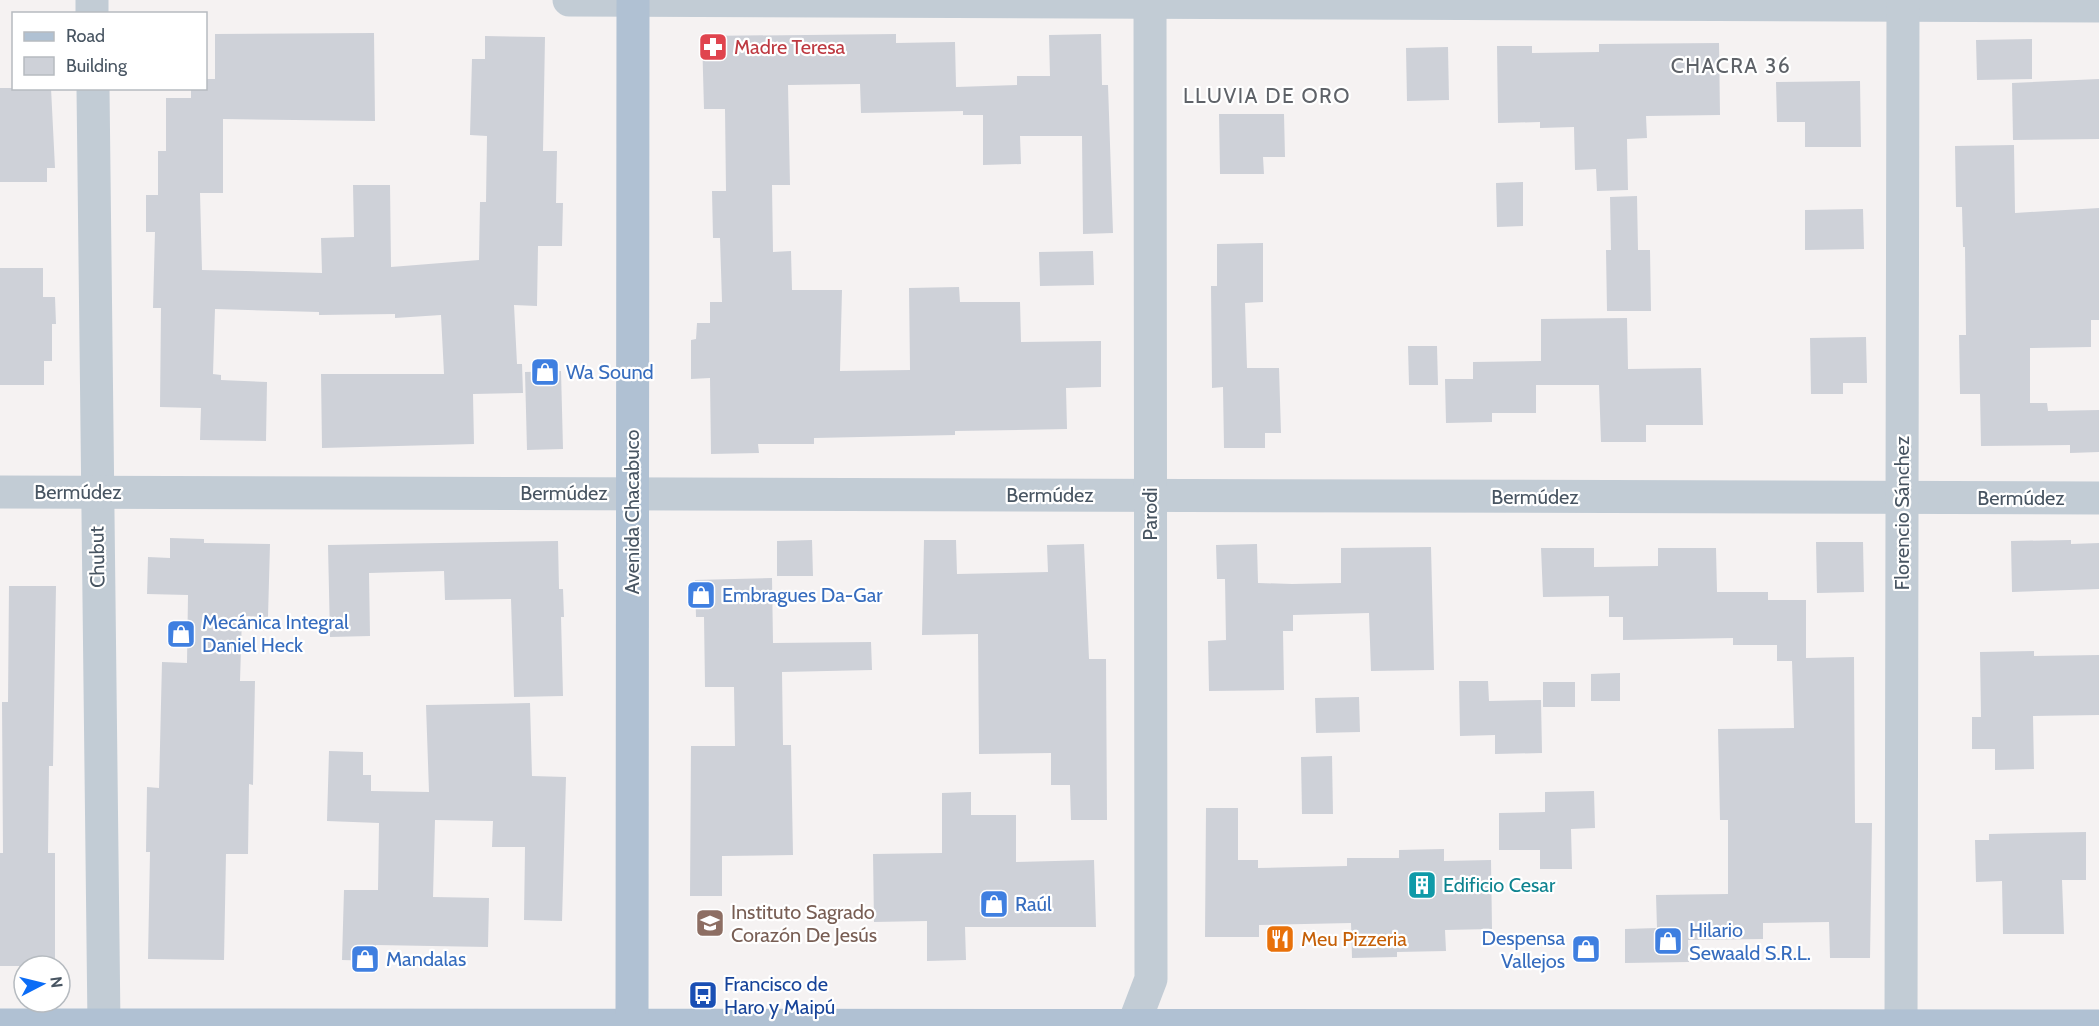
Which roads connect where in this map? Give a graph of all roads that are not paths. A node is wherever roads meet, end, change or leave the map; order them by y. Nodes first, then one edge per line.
1 (569, 0) edge
2 (633, 1) edge
3 (1150, 2) edge
4 (1903, 3) edge
5 (2099, 6) edge
6 (93, 90) edge
7 (0, 492) edge
8 (96, 492) junction
9 (632, 494) junction
10 (1150, 495) junction
11 (1902, 498) junction
12 (2099, 498) edge
13 (0, 1025) edge
14 (632, 1025) edge
15 (1133, 1025) edge
16 (1529, 1025) edge
17 (104, 1026) edge
18 (1901, 1026) edge
19 (1953, 1026) edge
20 (2099, 1026) edge

1 - 2 street
2 - 3 street
2 - 9 main road, Avenida Chacabuco
3 - 4 street
3 - 10 street, Parodi
4 - 5 street
4 - 11 street, Florencio Sánchez
6 - 8 street, Chubut
7 - 8 street, Bermúdez
8 - 9 street, Bermúdez
8 - 17 street, Chubut
9 - 10 street, Bermúdez
9 - 14 main road, Avenida Chacabuco
10 - 11 street, Bermúdez
10 - 15 street, Parodi
11 - 12 street, Bermúdez
11 - 18 street, Florencio Sánchez
13 - 17 main road
14 - 15 main road
14 - 17 main road
15 - 16 main road
16 - 18 main road
18 - 19 main road
19 - 20 main road

